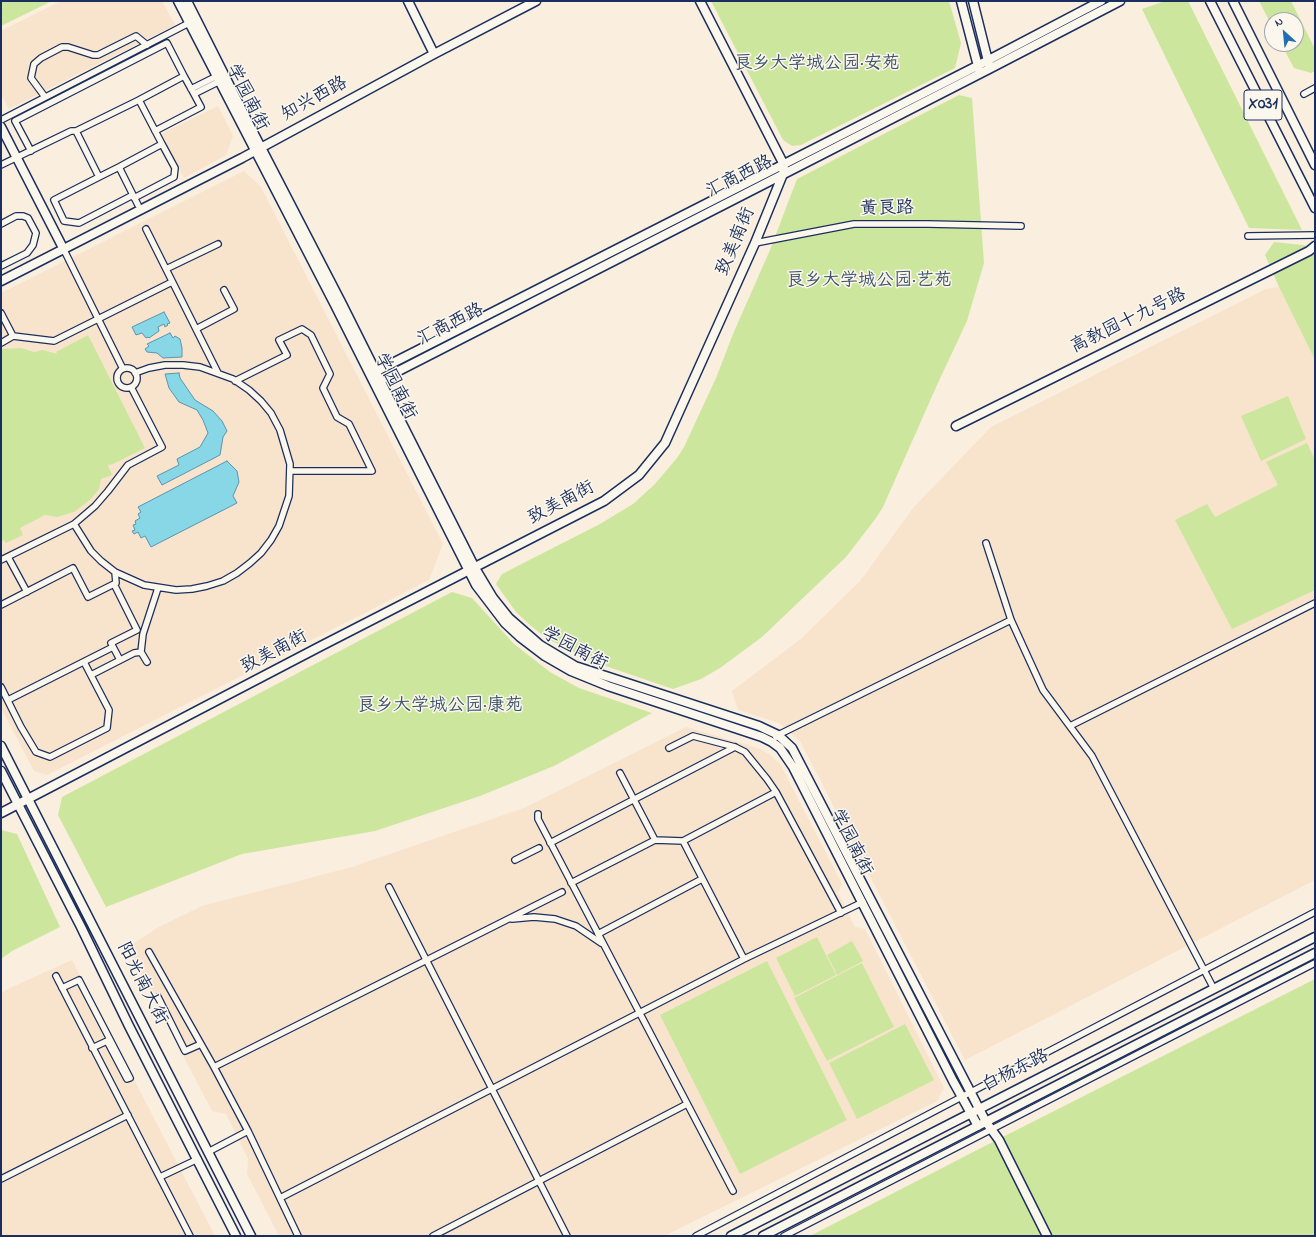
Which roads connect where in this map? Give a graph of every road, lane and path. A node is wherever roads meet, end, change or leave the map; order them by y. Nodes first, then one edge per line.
1 (178, 1) edge
2 (187, 1) edge
3 (408, 1) edge
4 (536, 1) edge
5 (700, 1) edge
6 (961, 1) edge
7 (973, 1) edge
8 (1101, 1) edge
9 (1120, 1) edge
10 (1210, 1) edge
11 (1233, 1) edge
12 (189, 23) junction
13 (147, 45) junction
14 (434, 54) junction
15 (988, 60) junction
16 (989, 69) junction
17 (979, 70) junction
18 (184, 76) junction
19 (218, 79) junction
20 (1315, 88) edge
21 (193, 92) junction
22 (1304, 94) dead end
23 (45, 97) junction
24 (139, 100) junction
25 (1, 120) edge
26 (1, 128) edge
27 (76, 131) junction
28 (155, 131) junction
29 (162, 144) junction
30 (258, 149) junction
31 (31, 151) junction
32 (1, 158) edge
33 (16, 158) junction
34 (784, 164) junction
35 (3, 165) edge
36 (1315, 165) edge
37 (119, 168) junction
38 (782, 174) junction
39 (99, 177) junction
40 (134, 196) junction
41 (138, 205) dead end
42 (1315, 208) edge
43 (1, 224) edge
44 (1021, 226) dead end
45 (146, 229) dead end
46 (1315, 235) edge
47 (1248, 236) dead end
48 (755, 242) junction
49 (218, 244) dead end
50 (1315, 246) edge
51 (63, 248) junction
52 (1, 266) edge
53 (166, 269) junction
54 (1, 281) edge
55 (172, 282) junction
56 (224, 290) dead end
57 (1, 313) edge
58 (98, 319) junction
59 (196, 329) junction
60 (13, 336) junction
61 (1, 343) edge
62 (123, 369) junction
63 (135, 373) junction
64 (218, 373) junction
65 (373, 373) junction
66 (235, 381) junction
67 (377, 382) junction
68 (132, 387) junction
69 (956, 426) dead end
70 (290, 471) junction
71 (74, 524) junction
72 (986, 543) dead end
73 (8, 557) junction
74 (1, 560) edge
75 (472, 570) junction
76 (115, 572) junction
77 (114, 584) junction
78 (158, 588) junction
79 (26, 592) junction
80 (1315, 603) edge
81 (1, 605) edge
82 (1011, 620) junction
83 (113, 647) junction
84 (141, 652) junction
85 (120, 660) junction
86 (84, 662) junction
87 (148, 662) dead end
88 (91, 675) junction
89 (1, 687) edge
90 (8, 700) junction
91 (1070, 726) junction
92 (778, 735) junction
93 (772, 742) junction
94 (1, 746) edge
95 (735, 747) junction
96 (669, 748) dead end
97 (1, 771) edge
98 (620, 773) dead end
99 (776, 792) junction
100 (28, 799) junction
101 (634, 799) junction
102 (18, 804) junction
103 (1, 813) edge
104 (538, 814) dead end
105 (654, 840) junction
106 (683, 841) junction
107 (550, 843) junction
108 (539, 848) dead end
109 (515, 860) dead end
110 (702, 879) junction
111 (571, 884) junction
112 (389, 887) dead end
113 (562, 892) dead end
114 (862, 902) junction
115 (1315, 912) edge
116 (841, 913) junction
117 (508, 919) junction
118 (598, 934) junction
119 (1315, 937) edge
120 (603, 944) junction
121 (149, 952) dead end
122 (1315, 953) edge
123 (744, 959) junction
124 (427, 960) junction
125 (1315, 963) edge
126 (1205, 970) junction
127 (56, 976) dead end
128 (62, 988) junction
129 (1214, 989) junction
130 (158, 997) dead end
131 (201, 1044) junction
132 (92, 1048) junction
133 (214, 1067) junction
134 (971, 1093) junction
135 (962, 1097) junction
136 (687, 1104) junction
137 (979, 1109) junction
138 (971, 1113) junction
139 (128, 1115) junction
140 (986, 1122) junction
141 (978, 1126) junction
142 (991, 1130) junction
143 (248, 1131) junction
144 (208, 1152) junction
145 (198, 1160) junction
146 (160, 1177) junction
147 (1, 1179) edge
148 (539, 1181) junction
149 (733, 1191) dead end
150 (280, 1198) junction
151 (190, 1236) edge
152 (236, 1236) edge
153 (251, 1236) edge
154 (298, 1236) edge
155 (432, 1236) edge
156 (567, 1236) edge
157 (696, 1236) edge
158 (731, 1236) edge
159 (763, 1236) edge
160 (784, 1236) edge
161 (1047, 1236) edge

1 - 12 street, 学园南街
2 - 30 street, 学园南街
3 - 14 street
4 - 14 street, 知兴西路
5 - 34 street
6 - 17 street
7 - 15 street
8 - 15 street, 汇商西路
9 - 16 street, 汇商西路
10 - 42 street, X031
11 - 36 street, X031
12 - 13 street
12 - 19 street, 学园南街
13 - 23 street
13 - 23 street
14 - 30 street, 知兴西路
15 - 16 street
15 - 17 street, 汇商西路
16 - 17 street, 汇商西路
17 - 34 street, 汇商西路
17 - 38 street, 汇商西路
18 - 21 street
18 - 24 street
18 - 31 street
19 - 21 street
19 - 30 street, 学园南街
20 - 22 street
21 - 28 street
23 - 25 street
24 - 27 street
24 - 28 street
26 - 33 street
27 - 31 street
27 - 39 street
28 - 29 street
29 - 37 street
29 - 40 street
30 - 51 street, 知兴西路
30 - 65 street, 学园南街
31 - 33 street
32 - 35 street
33 - 35 street
33 - 51 street
34 - 38 street, 致美南街
34 - 65 street, 汇商西路
37 - 39 street
37 - 40 street
38 - 48 street, 致美南街
38 - 67 street, 汇商西路
39 - 40 street
40 - 41 street
43 - 52 street
44 - 48 street, 黄良路
45 - 53 street
46 - 47 street
48 - 75 street, 致美南街
49 - 53 street
50 - 69 street, 高教园十九号路
51 - 54 street, 知兴西路
51 - 58 street
53 - 55 street
55 - 58 street
55 - 59 street
56 - 59 street
57 - 60 street
58 - 60 street
58 - 62 street
59 - 64 street
60 - 61 street
62 - 63 street
62 - 68 street
63 - 64 street
63 - 68 street
64 - 66 street
65 - 67 street, 学园南街
66 - 70 street
66 - 70 street
67 - 75 street, 学园南街
68 - 71 street
70 - 78 street
71 - 73 street
71 - 76 street
72 - 82 street
73 - 74 street
73 - 79 street
75 - 92 street, 学园南街
75 - 93 street, 学园南街
75 - 100 street, 致美南街
76 - 77 street
76 - 78 street
77 - 79 street
77 - 83 street
78 - 84 street
79 - 81 street
80 - 91 street
82 - 91 street
82 - 92 street
83 - 85 street
83 - 86 street
84 - 85 street
84 - 87 street
85 - 88 street
86 - 88 street
86 - 90 street
88 - 90 street
89 - 90 street
91 - 126 street
92 - 93 street
92 - 134 street, 学园南街
93 - 114 street, 学园南街
94 - 100 street, 阳光南大街
95 - 96 street
95 - 99 street
95 - 101 street
97 - 102 street, 阳光南大街
98 - 101 street
99 - 106 street
99 - 116 street
100 - 102 street, 致美南街
100 - 144 street, 阳光南大街
101 - 105 street
101 - 107 street
102 - 103 street, 致美南街
102 - 145 street, 阳光南大街
104 - 107 street
105 - 106 street
105 - 111 street
106 - 110 street
107 - 111 street
108 - 109 street
110 - 118 street
110 - 123 street
111 - 118 street
112 - 124 street
113 - 117 street
114 - 116 street
114 - 135 street, 学园南街
115 - 126 street
116 - 123 street
117 - 120 street
117 - 124 street
118 - 120 street
119 - 129 street, 白杨东路
120 - 136 street
121 - 131 street
122 - 140 street, 白杨东路
123 - 150 street
124 - 133 street
124 - 148 street
125 - 142 street
126 - 129 street
126 - 134 street
127 - 128 street
128 - 132 street
128 - 132 street
129 - 137 street, 白杨东路
130 - 131 street
131 - 133 street
132 - 139 street
133 - 143 street
134 - 135 street
134 - 137 street, 学园南街
135 - 138 street, 学园南街
135 - 157 street
136 - 148 street
136 - 149 street
137 - 138 street, 白杨东路
137 - 140 street, 学园南街
138 - 141 street, 学园南街
138 - 158 street, 白杨东路
139 - 146 street
139 - 147 street
140 - 141 street, 白杨东路
140 - 142 street, 学园南街
141 - 159 street, 白杨东路
142 - 160 street
142 - 161 street, 学园南街
143 - 144 street
143 - 150 street
144 - 153 street, 阳光南大街
145 - 146 street
145 - 152 street, 阳光南大街
146 - 151 street
148 - 155 street
148 - 156 street
150 - 154 street

